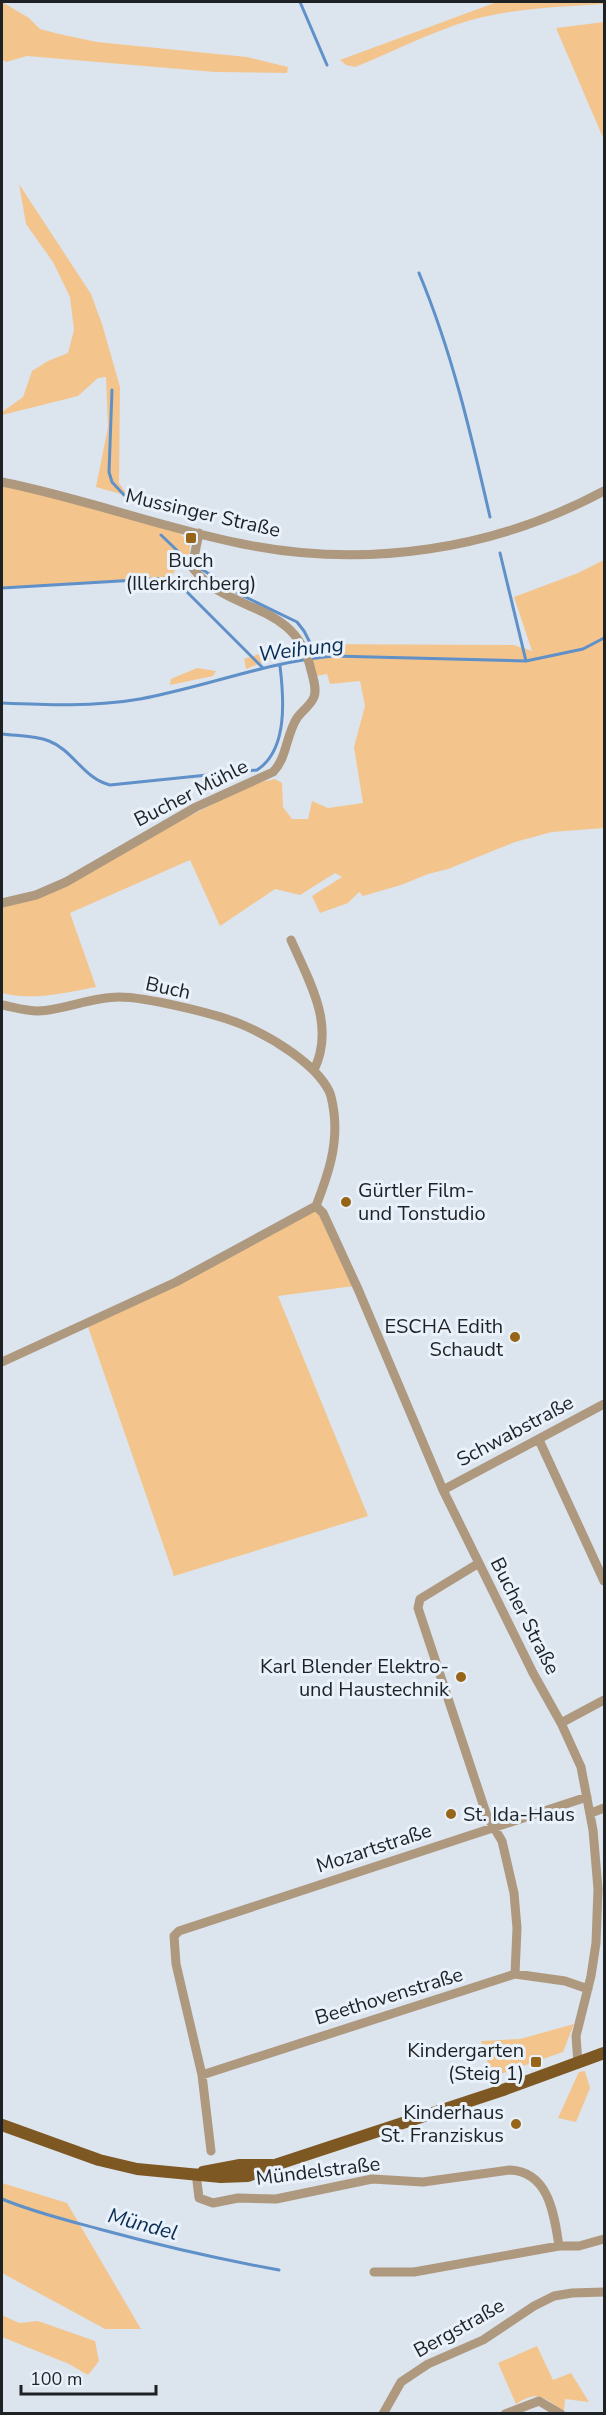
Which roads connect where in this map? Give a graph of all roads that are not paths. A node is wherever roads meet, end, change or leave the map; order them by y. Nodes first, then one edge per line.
1 (2, 482) edge
2 (604, 491) edge
3 (199, 533) junction
4 (2, 903) edge
5 (291, 940) dead end
6 (2, 1005) edge
7 (314, 1070) junction
8 (316, 1206) junction
9 (2, 1362) edge
10 (604, 1404) edge
11 (539, 1440) junction
12 (443, 1490) junction
13 (479, 1563) junction
14 (604, 1581) edge
15 (604, 1700) edge
16 (561, 1723) junction
17 (587, 1797) junction
18 (604, 1808) edge
19 (591, 1813) junction
20 (493, 1828) junction
21 (600, 1942) edge
22 (515, 1974) junction
23 (588, 1989) junction
24 (604, 2053) edge
25 (578, 2064) junction
26 (202, 2075) junction
27 (2, 2125) edge
28 (211, 2151) dead end
29 (196, 2173) junction
30 (604, 2240) edge
31 (559, 2246) junction
32 (374, 2272) dead end
33 (604, 2292) edge
34 (383, 2414) edge
35 (505, 2414) edge
36 (561, 2414) edge

1 - 3 street, Mussinger Straße
2 - 3 street, Mussinger Straße
3 - 4 street, Bucher Mühle
5 - 7 street
6 - 7 street, Buch
7 - 8 street, Buch
8 - 9 street
8 - 12 street, Bucher Straße
10 - 11 street, Schwabstraße
11 - 12 street, Schwabstraße
11 - 14 street
12 - 13 street, Bucher Straße
13 - 16 street, Bucher Straße
13 - 20 street
15 - 16 street
16 - 17 street, Bucher Straße
17 - 19 street, Bucher Straße
17 - 20 street, Mozartstraße
18 - 19 street
19 - 21 street, Bucher Straße
20 - 22 street
20 - 26 street, Mozartstraße
21 - 23 street, Bucher Straße
22 - 23 street, Beethovenstraße
22 - 26 street, Beethovenstraße
23 - 25 street, Bucher Straße
24 - 25 main road
25 - 29 main road
26 - 28 street
27 - 29 main road
29 - 31 street, Mündelstraße
30 - 31 street
31 - 32 street
33 - 34 street, Bergstraße
35 - 36 street

